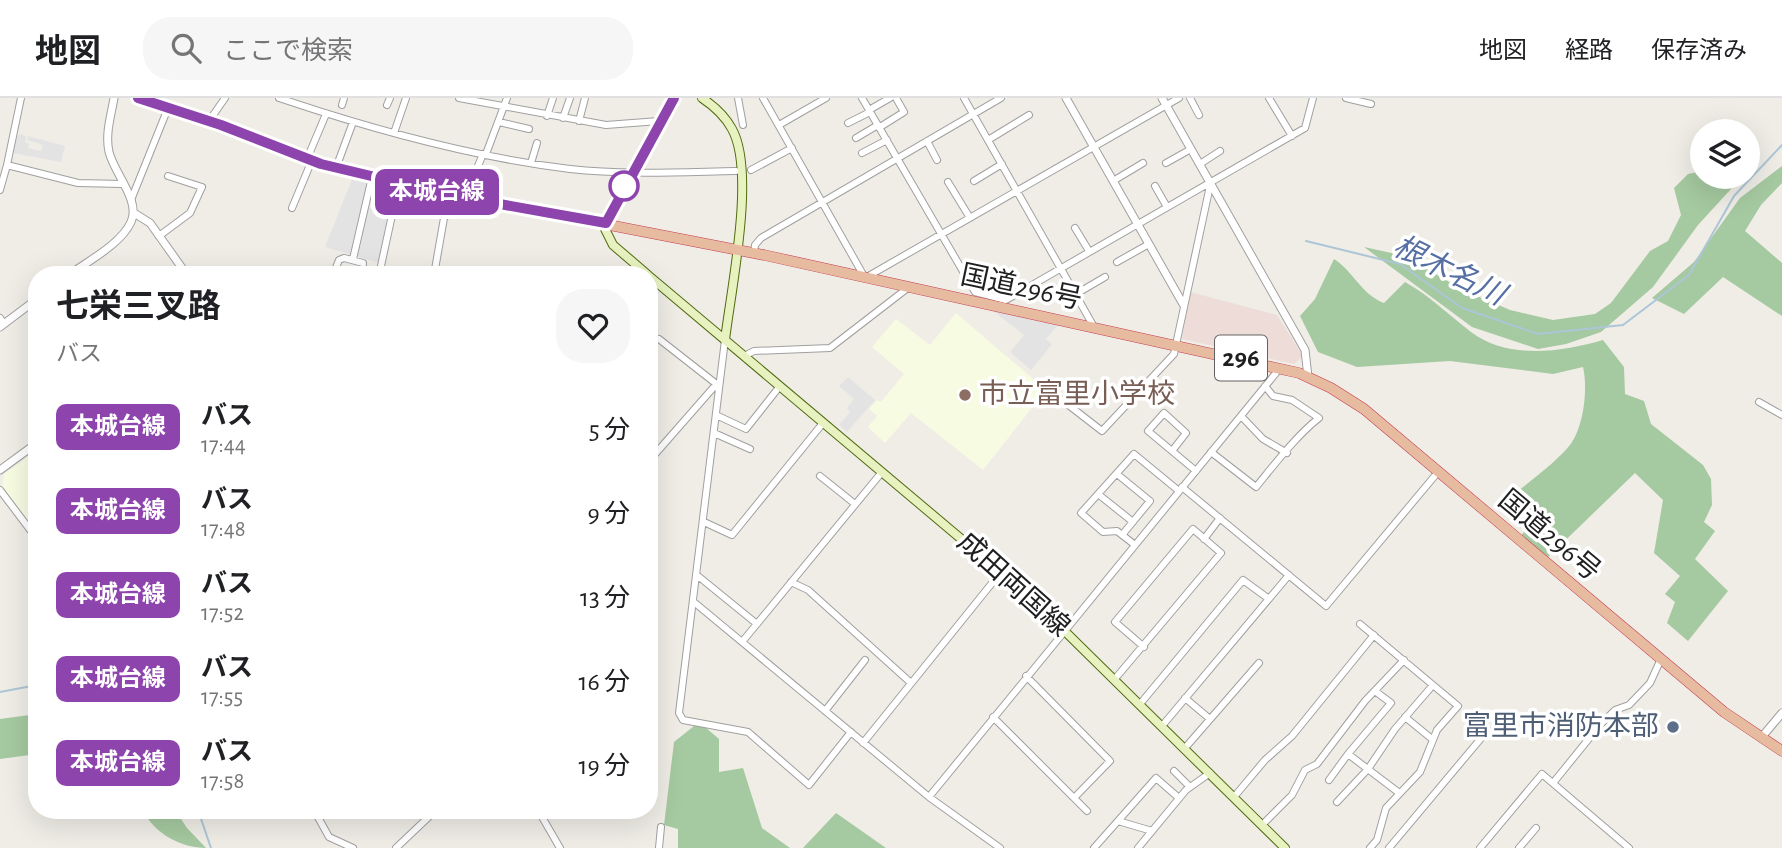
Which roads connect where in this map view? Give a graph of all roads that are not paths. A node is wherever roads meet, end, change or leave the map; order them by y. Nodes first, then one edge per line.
1 (21, 98) edge
2 (114, 98) edge
3 (225, 98) edge
4 (279, 98) edge
5 (406, 98) edge
6 (459, 98) edge
7 (507, 98) edge
8 (553, 98) edge
9 (569, 98) edge
10 (585, 98) edge
11 (674, 98) edge
12 (702, 98) edge
13 (738, 98) edge
14 (763, 98) edge
15 (826, 98) edge
16 (862, 98) edge
17 (890, 98) edge
18 (896, 98) edge
19 (964, 98) edge
20 (1001, 98) edge
21 (1066, 98) edge
22 (1179, 98) edge
23 (1190, 98) edge
24 (1269, 98) edge
25 (1346, 98) edge
26 (144, 99) edge
27 (293, 100) edge
28 (1311, 100) edge
29 (485, 101) edge
30 (1164, 102) edge
31 (1371, 104) dead end
32 (168, 108) junction
33 (504, 108) junction
34 (870, 111) junction
35 (326, 114) junction
36 (973, 114) junction
37 (1030, 115) dead end
38 (1199, 115) dead end
39 (547, 116) junction
40 (563, 118) junction
41 (209, 121) junction
42 (579, 121) junction
43 (659, 121) junction
44 (353, 122) junction
45 (499, 122) junction
46 (848, 123) dead end
47 (743, 125) dead end
48 (779, 125) junction
49 (879, 126) junction
50 (529, 129) dead end
51 (394, 133) junction
52 (1292, 136) junction
53 (856, 138) dead end
54 (887, 140) junction
55 (988, 140) junction
56 (927, 141) junction
57 (537, 143) dead end
58 (1093, 146) junction
59 (792, 148) junction
60 (1191, 149) junction
61 (1220, 150) dead end
62 (862, 153) dead end
63 (484, 154) junction
64 (897, 158) junction
65 (309, 160) junction
66 (937, 160) dead end
67 (530, 163) junction
68 (1143, 163) dead end
69 (1166, 163) dead end
70 (1200, 163) junction
71 (1002, 164) junction
72 (8, 165) junction
73 (336, 167) junction
74 (751, 170) dead end
75 (736, 171) dead end
76 (632, 172) junction
77 (168, 176) dead end
78 (372, 177) junction
79 (974, 181) dead end
80 (1113, 181) junction
81 (1211, 181) junction
82 (948, 182) dead end
83 (400, 183) junction
84 (122, 184) junction
85 (1155, 186) dead end
86 (0, 190) edge
87 (1017, 192) junction
88 (460, 197) junction
89 (131, 201) junction
90 (822, 201) junction
91 (1167, 206) junction
92 (292, 208) dead end
93 (134, 213) junction
94 (970, 219) junction
95 (606, 223) junction
96 (1137, 224) junction
97 (1075, 228) dead end
98 (942, 234) junction
99 (159, 236) junction
100 (1149, 244) junction
101 (736, 250) junction
102 (1088, 251) junction
103 (754, 254) junction
104 (353, 258) junction
105 (1117, 262) dead end
106 (81, 266) edge
107 (181, 266) edge
108 (337, 266) edge
109 (363, 266) edge
110 (382, 266) edge
111 (436, 266) edge
112 (638, 266) edge
113 (1061, 267) junction
114 (1105, 277) dead end
115 (865, 278) junction
116 (658, 283) edge
117 (909, 287) junction
118 (1076, 294) junction
119 (994, 302) junction
120 (1183, 304) junction
121 (28, 305) edge
122 (1, 323) edge
123 (1094, 327) junction
124 (659, 338) dead end
125 (725, 340) junction
126 (1176, 344) junction
127 (744, 356) junction
128 (1277, 367) junction
129 (1308, 377) junction
130 (1082, 384) dead end
131 (719, 386) junction
132 (780, 386) junction
133 (1265, 386) junction
134 (1049, 390) dead end
135 (1759, 402) dead end
136 (1066, 404) junction
137 (716, 415) junction
138 (1241, 415) junction
139 (1782, 415) edge
140 (823, 423) junction
141 (714, 433) junction
142 (750, 449) dead end
143 (28, 450) edge
144 (658, 451) edge
145 (1171, 451) junction
146 (1211, 452) junction
147 (1287, 453) junction
148 (0, 470) edge
149 (1196, 471) junction
150 (882, 472) junction
151 (1438, 472) junction
152 (1116, 474) junction
153 (820, 476) dead end
154 (1181, 489) junction
155 (0, 490) edge
156 (1098, 494) junction
157 (855, 504) junction
158 (1220, 518) junction
159 (704, 522) junction
160 (1133, 522) junction
161 (28, 527) edge
162 (1122, 535) junction
163 (1204, 539) junction
164 (1135, 545) junction
165 (1001, 572) junction
166 (1289, 575) junction
167 (698, 576) junction
168 (791, 582) junction
169 (1269, 599) junction
170 (695, 603) junction
171 (757, 624) junction
172 (1360, 624) dead end
173 (1064, 630) junction
174 (1374, 635) junction
175 (743, 642) junction
176 (1144, 647) junction
177 (1661, 659) junction
178 (865, 660) dead end
179 (1404, 660) junction
180 (1259, 663) dead end
181 (1026, 676) junction
182 (1115, 680) junction
183 (911, 683) junction
184 (1433, 685) junction
185 (1376, 691) junction
186 (1185, 698) junction
187 (1140, 704) junction
188 (825, 711) junction
189 (1782, 713) edge
190 (993, 717) junction
191 (1405, 717) junction
192 (1210, 719) junction
193 (1162, 726) junction
194 (1488, 730) dead end
195 (851, 732) junction
196 (1761, 738) junction
197 (1433, 739) junction
198 (863, 743) junction
199 (1185, 748) junction
200 (1782, 751) edge
201 (1348, 754) junction
202 (1368, 769) junction
203 (1174, 771) dead end
204 (1210, 773) junction
205 (1329, 779) dead end
206 (1552, 783) junction
207 (1190, 787) junction
208 (1398, 792) junction
209 (929, 797) junction
210 (1234, 797) junction
211 (1074, 798) junction
212 (1179, 799) junction
213 (1336, 802) dead end
214 (1087, 811) dead end
215 (319, 819) edge
216 (427, 819) edge
217 (543, 819) edge
218 (1118, 821) junction
219 (1262, 825) junction
220 (661, 827) dead end
221 (1536, 828) dead end
222 (1152, 831) junction
223 (353, 848) edge
224 (396, 848) edge
225 (560, 848) edge
226 (659, 848) edge
227 (1000, 848) edge
228 (1094, 848) edge
229 (1138, 848) edge
230 (1284, 848) edge
231 (1370, 848) edge
232 (1389, 848) edge
233 (1480, 848) edge
234 (1519, 848) edge
235 (1629, 848) edge

1 - 72 street
2 - 84 street
3 - 41 street
4 - 27 street
5 - 51 street
6 - 29 street
7 - 33 street
8 - 39 street
9 - 40 street
10 - 42 street
11 - 43 main road
12 - 101 main road
13 - 47 street
14 - 48 street
15 - 48 street
16 - 34 street
17 - 34 street
18 - 49 street
19 - 36 street
20 - 36 street
21 - 58 street
22 - 30 street
23 - 38 street
24 - 52 street
25 - 31 street
26 - 32 highway, 国道296号 / 296
27 - 35 street
28 - 52 street
29 - 33 street
30 - 58 street
30 - 60 street
32 - 41 highway, 国道296号 / 296
32 - 89 street
33 - 39 street
33 - 45 street
34 - 46 street
34 - 49 street
35 - 44 street
35 - 65 street
36 - 55 street
36 - 56 street
37 - 55 street
39 - 40 street
40 - 42 street
41 - 65 highway, 国道296号 / 296
42 - 43 street
43 - 76 main road
44 - 51 street
44 - 73 street
45 - 50 street
45 - 63 street
48 - 59 street
49 - 53 street
49 - 54 street
51 - 63 street
52 - 81 street
54 - 62 street
54 - 64 street
55 - 71 street
56 - 64 street
56 - 66 street
57 - 67 street
58 - 80 street
58 - 87 street
59 - 74 street
59 - 90 street
60 - 69 street
60 - 70 street
61 - 70 street
63 - 67 street
63 - 88 street
64 - 90 street
64 - 98 street
65 - 73 highway, 国道296号 / 296
65 - 92 street
67 - 76 street
68 - 80 street
70 - 81 street
71 - 79 street
71 - 87 street
72 - 84 street
72 - 86 street
73 - 78 highway, 国道296号 / 296
75 - 76 street
76 - 95 main road
77 - 99 street
78 - 83 highway, 国道296号 / 296
78 - 104 street
80 - 96 street
81 - 91 street
81 - 120 street
81 - 129 street
82 - 94 street
83 - 88 highway, 国道296号 / 296
83 - 110 street
84 - 89 street
85 - 91 street
87 - 94 street
87 - 113 street
88 - 95 highway, 国道296号 / 296
88 - 111 street
89 - 93 street
90 - 103 street
90 - 115 street
91 - 96 street
93 - 99 street
93 - 106 street
94 - 98 street
95 - 101 highway, 国道296号 / 296
95 - 112 main road, 成田両国線
96 - 100 street
96 - 102 street
97 - 102 street
98 - 115 street
98 - 119 street
99 - 107 street
100 - 105 street
100 - 120 street
101 - 103 highway, 国道296号 / 296
101 - 125 main road
102 - 113 street
103 - 115 highway, 国道296号 / 296
104 - 108 street
104 - 109 street
113 - 118 street
113 - 119 street
114 - 118 street
115 - 117 highway, 国道296号 / 296
116 - 125 main road, 成田両国線
117 - 119 highway, 国道296号 / 296
117 - 127 street
118 - 123 street
119 - 123 highway, 国道296号 / 296
120 - 126 street
121 - 122 street
123 - 126 highway, 国道296号 / 296
124 - 131 street
125 - 127 main road, 成田両国線
125 - 131 street
126 - 128 highway, 国道296号 / 296
126 - 136 street
127 - 132 main road, 成田両国線
128 - 129 highway, 国道296号 / 296
128 - 133 street
129 - 151 highway, 国道296号 / 296
130 - 136 street
131 - 137 street
131 - 144 street
132 - 137 street
132 - 140 main road, 成田両国線
133 - 138 street
133 - 147 street
134 - 136 street
135 - 139 street
137 - 141 street
138 - 146 street
138 - 147 street
140 - 150 main road, 成田両国線
140 - 159 street
141 - 142 street
141 - 159 street
143 - 148 street
145 - 145 street
145 - 149 street
146 - 147 street
146 - 149 street
149 - 154 street
150 - 157 street
150 - 165 main road, 成田両国線
151 - 166 street
151 - 177 highway, 国道296号 / 296
152 - 154 street
152 - 156 street
152 - 160 street
153 - 157 street
154 - 158 street
154 - 164 street
155 - 161 street
156 - 160 street
156 - 162 street
157 - 168 street
158 - 163 street
158 - 166 street
159 - 167 street
160 - 162 street
162 - 164 street
163 - 176 street
163 - 176 street
164 - 173 street
165 - 173 main road, 成田両国線
165 - 183 street
166 - 169 street
167 - 170 street
167 - 171 street
168 - 171 street
168 - 183 street
169 - 186 street
169 - 187 street
170 - 175 street
170 - 195 street
171 - 175 street
172 - 174 street
173 - 181 street
173 - 182 main road, 成田両国線
174 - 179 street
174 - 210 street
175 - 188 street
176 - 182 street
177 - 196 highway, 国道296号 / 296
177 - 206 street
178 - 188 street
179 - 184 street
179 - 185 street
180 - 192 street
181 - 190 street
181 - 211 street
182 - 187 main road, 成田両国線
183 - 198 street
184 - 191 street
184 - 197 street
185 - 201 street
185 - 219 street
186 - 192 street
186 - 193 street
187 - 193 main road, 成田両国線
188 - 195 street
189 - 196 street
190 - 209 street
190 - 211 street
191 - 197 street
191 - 202 street
192 - 199 street
193 - 199 main road, 成田両国線
194 - 232 street
195 - 198 street
196 - 200 highway, 国道296号 / 296
197 - 208 street
198 - 209 street
199 - 204 main road, 成田両国線
201 - 202 street
201 - 205 street
202 - 208 street
202 - 213 street
203 - 207 street
204 - 207 street
204 - 210 main road, 成田両国線
206 - 233 street
206 - 235 street
207 - 212 street
208 - 231 street
209 - 227 street
210 - 219 main road, 成田両国線
211 - 214 street
212 - 218 street
212 - 222 street
215 - 223 street
216 - 224 street
217 - 225 street
218 - 222 street
218 - 228 street
219 - 230 main road, 成田両国線
220 - 226 street
221 - 234 street
222 - 229 street

